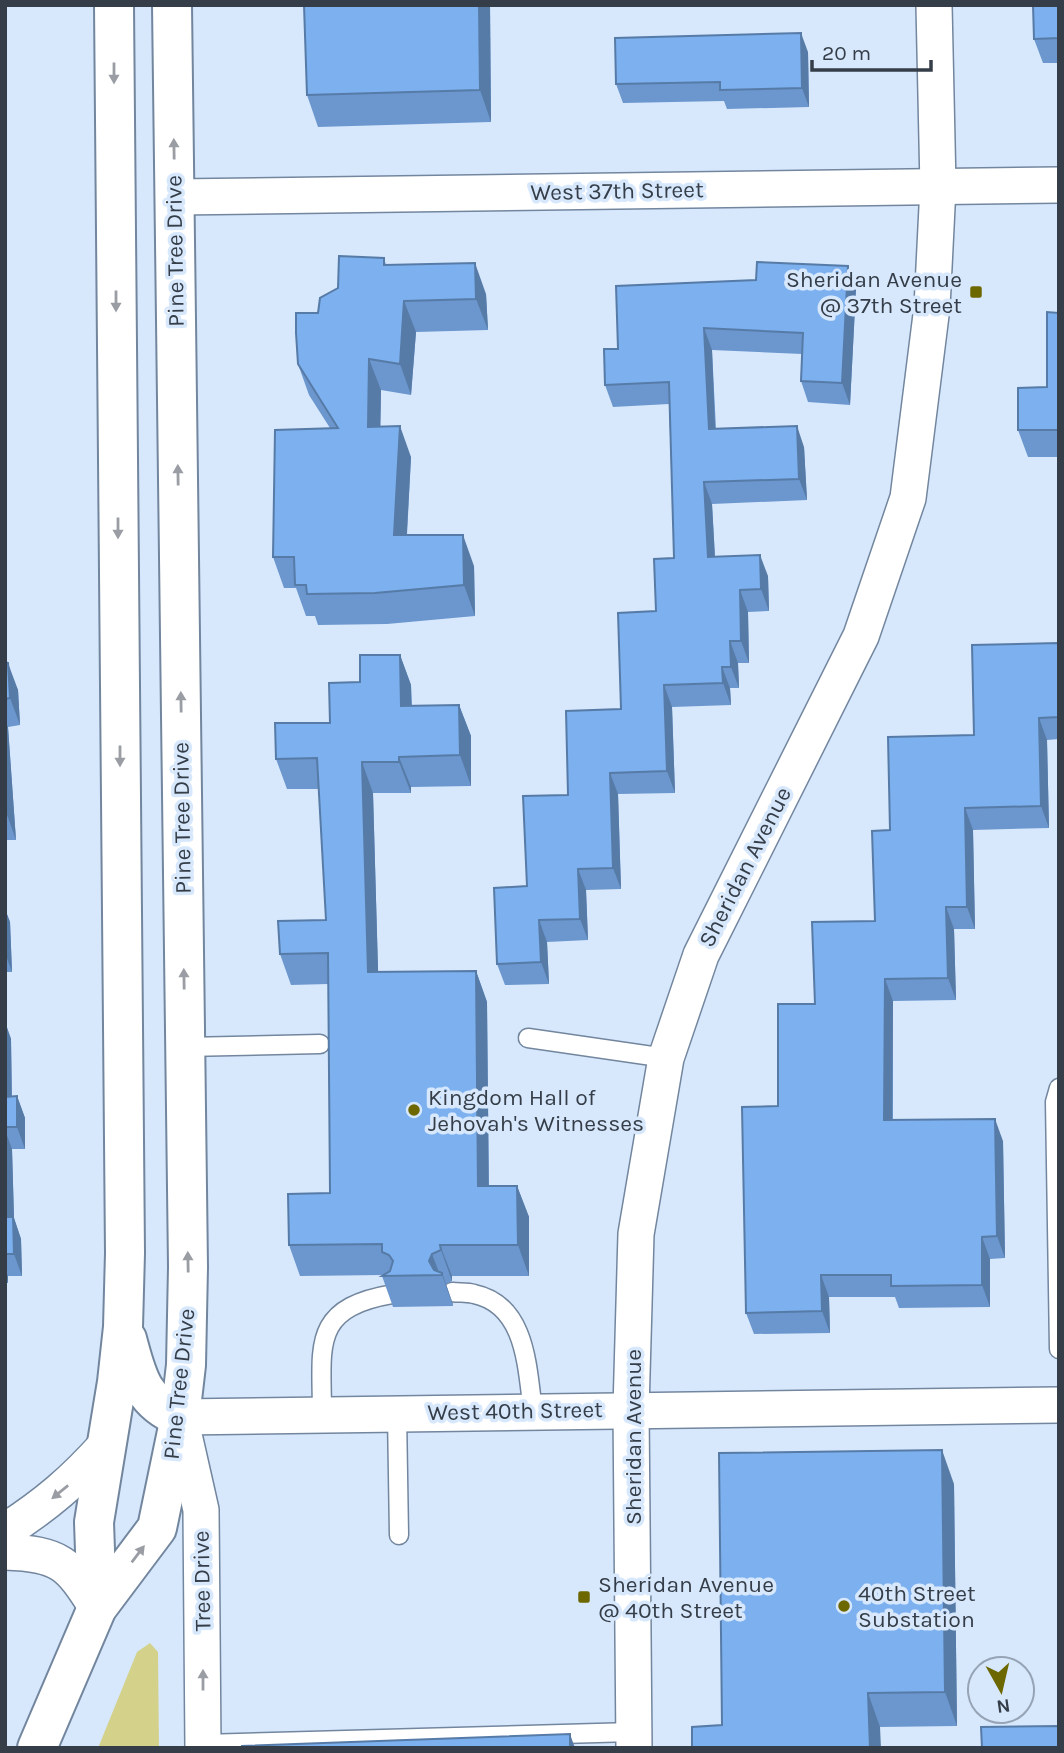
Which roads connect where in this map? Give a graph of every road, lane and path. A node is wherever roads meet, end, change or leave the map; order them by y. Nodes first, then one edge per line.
1 (114, 5) edge
2 (172, 5) edge
3 (934, 5) edge
4 (1059, 185) edge
5 (938, 187) junction
6 (175, 197) junction
7 (528, 1038) dead end
8 (320, 1044) dead end
9 (185, 1047) junction
10 (666, 1058) junction
11 (1059, 1088) edge
12 (452, 1292) dead end
13 (393, 1294) edge
14 (123, 1326) junction
15 (1059, 1349) edge
16 (1059, 1405) edge
17 (631, 1409) junction
18 (533, 1411) junction
19 (397, 1413) junction
20 (322, 1415) junction
21 (180, 1417) junction
22 (107, 1444) junction
23 (5, 1531) edge
24 (399, 1535) dead end
25 (5, 1552) edge
26 (97, 1608) junction
27 (633, 1740) edge
28 (203, 1746) edge
29 (37, 1748) edge

1 -> 14 main road, Pine Tree Drive
6 -> 2 main road, Pine Tree Drive
3 - 5 street, Sheridan Avenue
4 - 5 street, West 37th Street
5 - 6 street, West 37th Street
5 - 10 street, Sheridan Avenue
9 -> 6 main road, Pine Tree Drive
7 - 10 lane
8 - 9 lane
21 -> 9 main road, Pine Tree Drive
10 - 17 street, Sheridan Avenue
11 - 15 lane
12 - 18 lane
13 - 20 lane
14 - 21 main road
14 - 22 main road, Pine Tree Drive
16 - 17 street, West 40th Street
17 - 18 street, West 40th Street
17 - 27 street, Sheridan Avenue
18 - 19 street, West 40th Street
19 - 20 street, West 40th Street
19 - 24 lane
20 - 21 street, West 40th Street
26 -> 21 main road, Pine Tree Drive
28 -> 21 street, Tree Drive
22 -> 23 street
22 - 26 main road, Pine Tree Drive
25 - 26 street
26 - 29 main road, Pine Tree Drive
27 - 28 lane

